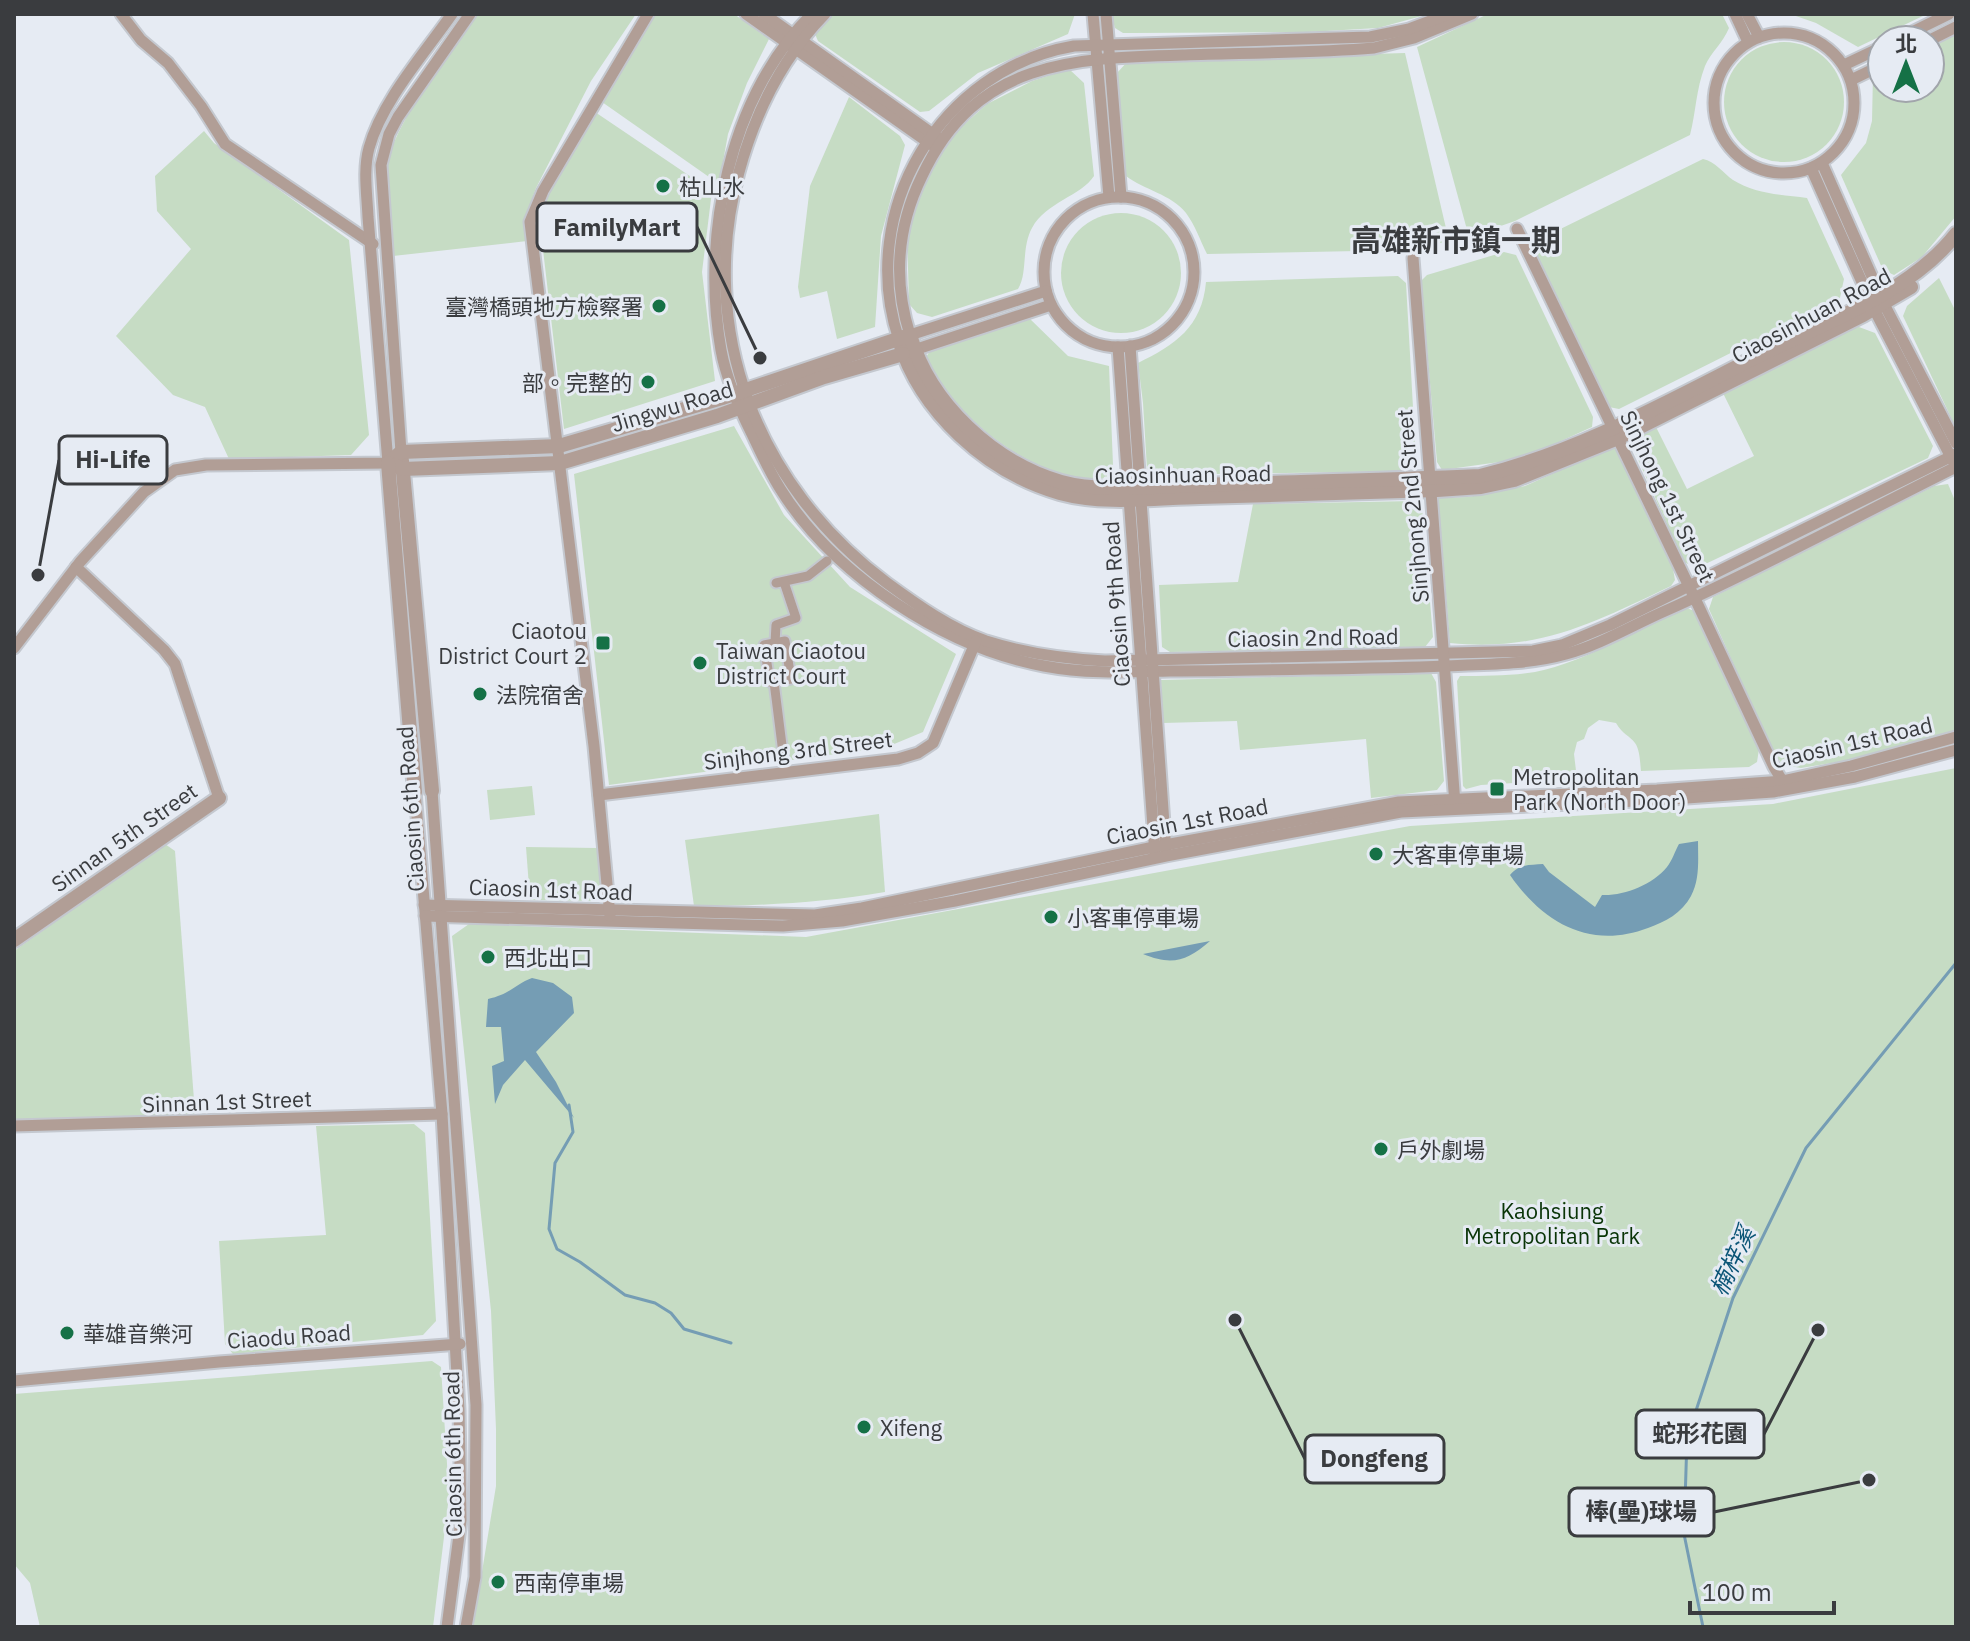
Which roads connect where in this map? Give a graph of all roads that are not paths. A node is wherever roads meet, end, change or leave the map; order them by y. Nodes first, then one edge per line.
1 (121, 14) edge
2 (452, 14) edge
3 (470, 14) edge
4 (648, 14) edge
5 (746, 14) edge
6 (764, 14) edge
7 (812, 14) edge
8 (825, 14) edge
9 (1093, 14) edge
10 (1106, 14) edge
11 (1449, 14) edge
12 (1472, 14) edge
13 (1735, 14) edge
14 (1747, 14) edge
15 (1949, 14) edge
16 (1929, 24) edge
17 (1754, 39) junction
18 (794, 41) junction
19 (1108, 44) junction
20 (1095, 45) junction
21 (1866, 55) edge
22 (1109, 57) junction
23 (1096, 58) junction
24 (1844, 65) junction
25 (1866, 73) edge
26 (1851, 80) junction
27 (933, 140) junction
28 (1816, 166) junction
29 (1115, 197) junction
30 (1517, 229) dead end
31 (1956, 234) edge
32 (385, 243) junction
33 (370, 244) junction
34 (1956, 248) edge
35 (1413, 258) dead end
36 (1046, 291) junction
37 (1877, 302) junction
38 (1051, 305) junction
39 (907, 345) junction
40 (1124, 346) junction
41 (743, 399) junction
42 (1616, 433) junction
43 (1956, 443) edge
44 (559, 446) junction
45 (401, 452) junction
46 (388, 463) junction
47 (560, 463) junction
48 (1955, 463) edge
49 (403, 469) junction
50 (1430, 484) junction
51 (1134, 493) junction
52 (827, 561) dead end
53 (76, 567) junction
54 (1689, 586) junction
55 (1695, 598) junction
56 (976, 642) junction
57 (775, 643) junction
58 (14, 648) edge
59 (1444, 661) junction
60 (1147, 666) junction
61 (774, 682) junction
62 (1956, 737) edge
63 (1956, 750) edge
64 (784, 761) dead end
65 (1785, 786) junction
66 (432, 791) joint
67 (415, 792) joint
68 (599, 795) junction
69 (219, 798) joint
70 (1455, 804) junction
71 (1160, 852) junction
72 (424, 910) junction
73 (439, 911) junction
74 (610, 916) junction
75 (14, 940) edge
76 (442, 1114) junction
77 (14, 1126) edge
78 (456, 1344) junction
79 (472, 1344) junction
80 (14, 1381) edge
81 (447, 1627) edge
82 (466, 1627) edge

1 - 33 street
2 - 33 street, Ciaosin 6th Road
3 - 32 street, Ciaosin 6th Road
4 - 44 street
5 - 18 street
6 - 18 street
7 - 18 street
8 - 18 street
9 - 20 street
10 - 19 street
11 - 19 street, Ciaosinhuan Road
12 - 22 street, Ciaosinhuan Road
13 - 17 street
14 - 17 street
15 - 16 street
17 - 24 street
17 - 28 street
18 - 27 street
18 - 41 street, Ciaosin 2nd Road
19 - 20 street, Ciaosinhuan Road
19 - 22 street
20 - 23 street
20 - 27 street, Ciaosinhuan Road
21 - 24 street
22 - 23 street, Ciaosinhuan Road
22 - 29 street
23 - 27 street, Ciaosinhuan Road
23 - 29 street
24 - 26 street
25 - 26 street
26 - 28 street
27 - 39 street, Ciaosinhuan Road
28 - 37 street
29 - 36 street
29 - 40 street
30 - 42 street, Sinjhong 1st Street
31 - 37 street, Ciaosinhuan Road
32 - 33 street
32 - 45 street, Ciaosin 6th Road
33 - 46 street, Ciaosin 6th Road
34 - 37 street, Ciaosinhuan Road
35 - 50 street, Sinjhong 2nd Street
36 - 38 street
36 - 39 street, Jingwu Road
37 - 42 street, Ciaosinhuan Road
37 - 43 street
37 - 48 street
38 - 39 street, Jingwu Road
38 - 40 street
39 - 41 street, Jingwu Road
39 - 51 street, Ciaosinhuan Road
40 - 51 street, Ciaosin 9th Road
41 - 44 street, Jingwu Road
41 - 47 street, Jingwu Road
41 - 56 street, Ciaosin 2nd Road
42 - 50 street, Ciaosinhuan Road
42 - 54 street, Sinjhong 1st Street
44 - 45 street, Jingwu Road
44 - 47 street
45 - 46 street
45 - 49 street, Ciaosin 6th Road
46 - 49 street, Jingwu Road
46 - 53 street, Jingwu Road
46 - 67 street, Ciaosin 6th Road
47 - 49 street, Jingwu Road
47 - 68 street
48 - 54 street, Ciaosin 2nd Road
48 - 55 street, Ciaosin 2nd Road
49 - 66 street, Ciaosin 6th Road
50 - 51 street, Ciaosinhuan Road
50 - 59 street, Sinjhong 2nd Street
51 - 60 street, Ciaosin 9th Road
52 - 57 street
53 - 58 street, Jingwu Road
53 - 69 street
54 - 55 street, Sinjhong 1st Street
54 - 59 street, Ciaosin 2nd Road
55 - 59 street, Ciaosin 2nd Road
55 - 65 street, Sinjhong 1st Street
56 - 60 street, Ciaosin 2nd Road
56 - 68 street, Sinjhong 3rd Street
57 - 61 street
57 - 61 street
59 - 60 street, Ciaosin 2nd Road
59 - 70 street, Sinjhong 2nd Street
60 - 71 street, Ciaosin 9th Road
61 - 64 street
62 - 65 street, Ciaosin 1st Road
63 - 65 street, Ciaosin 1st Road
65 - 70 street, Ciaosin 1st Road
66 - 73 street, Ciaosin 6th Road
67 - 72 street, Ciaosin 6th Road
68 - 74 street
69 - 75 street, Sinnan 5th Street
70 - 71 street, Ciaosin 1st Road
71 - 74 street, Ciaosin 1st Road
72 - 73 street, Ciaosin 1st Road
72 - 76 street, Ciaosin 6th Road
73 - 74 street, Ciaosin 1st Road
73 - 79 street, Ciaosin 6th Road
76 - 77 street, Sinnan 1st Street
76 - 78 street, Ciaosin 6th Road
78 - 79 street, Ciaodu Road
78 - 80 street, Ciaodu Road
78 - 81 street, Ciaosin 6th Road
79 - 82 street, Ciaosin 6th Road

